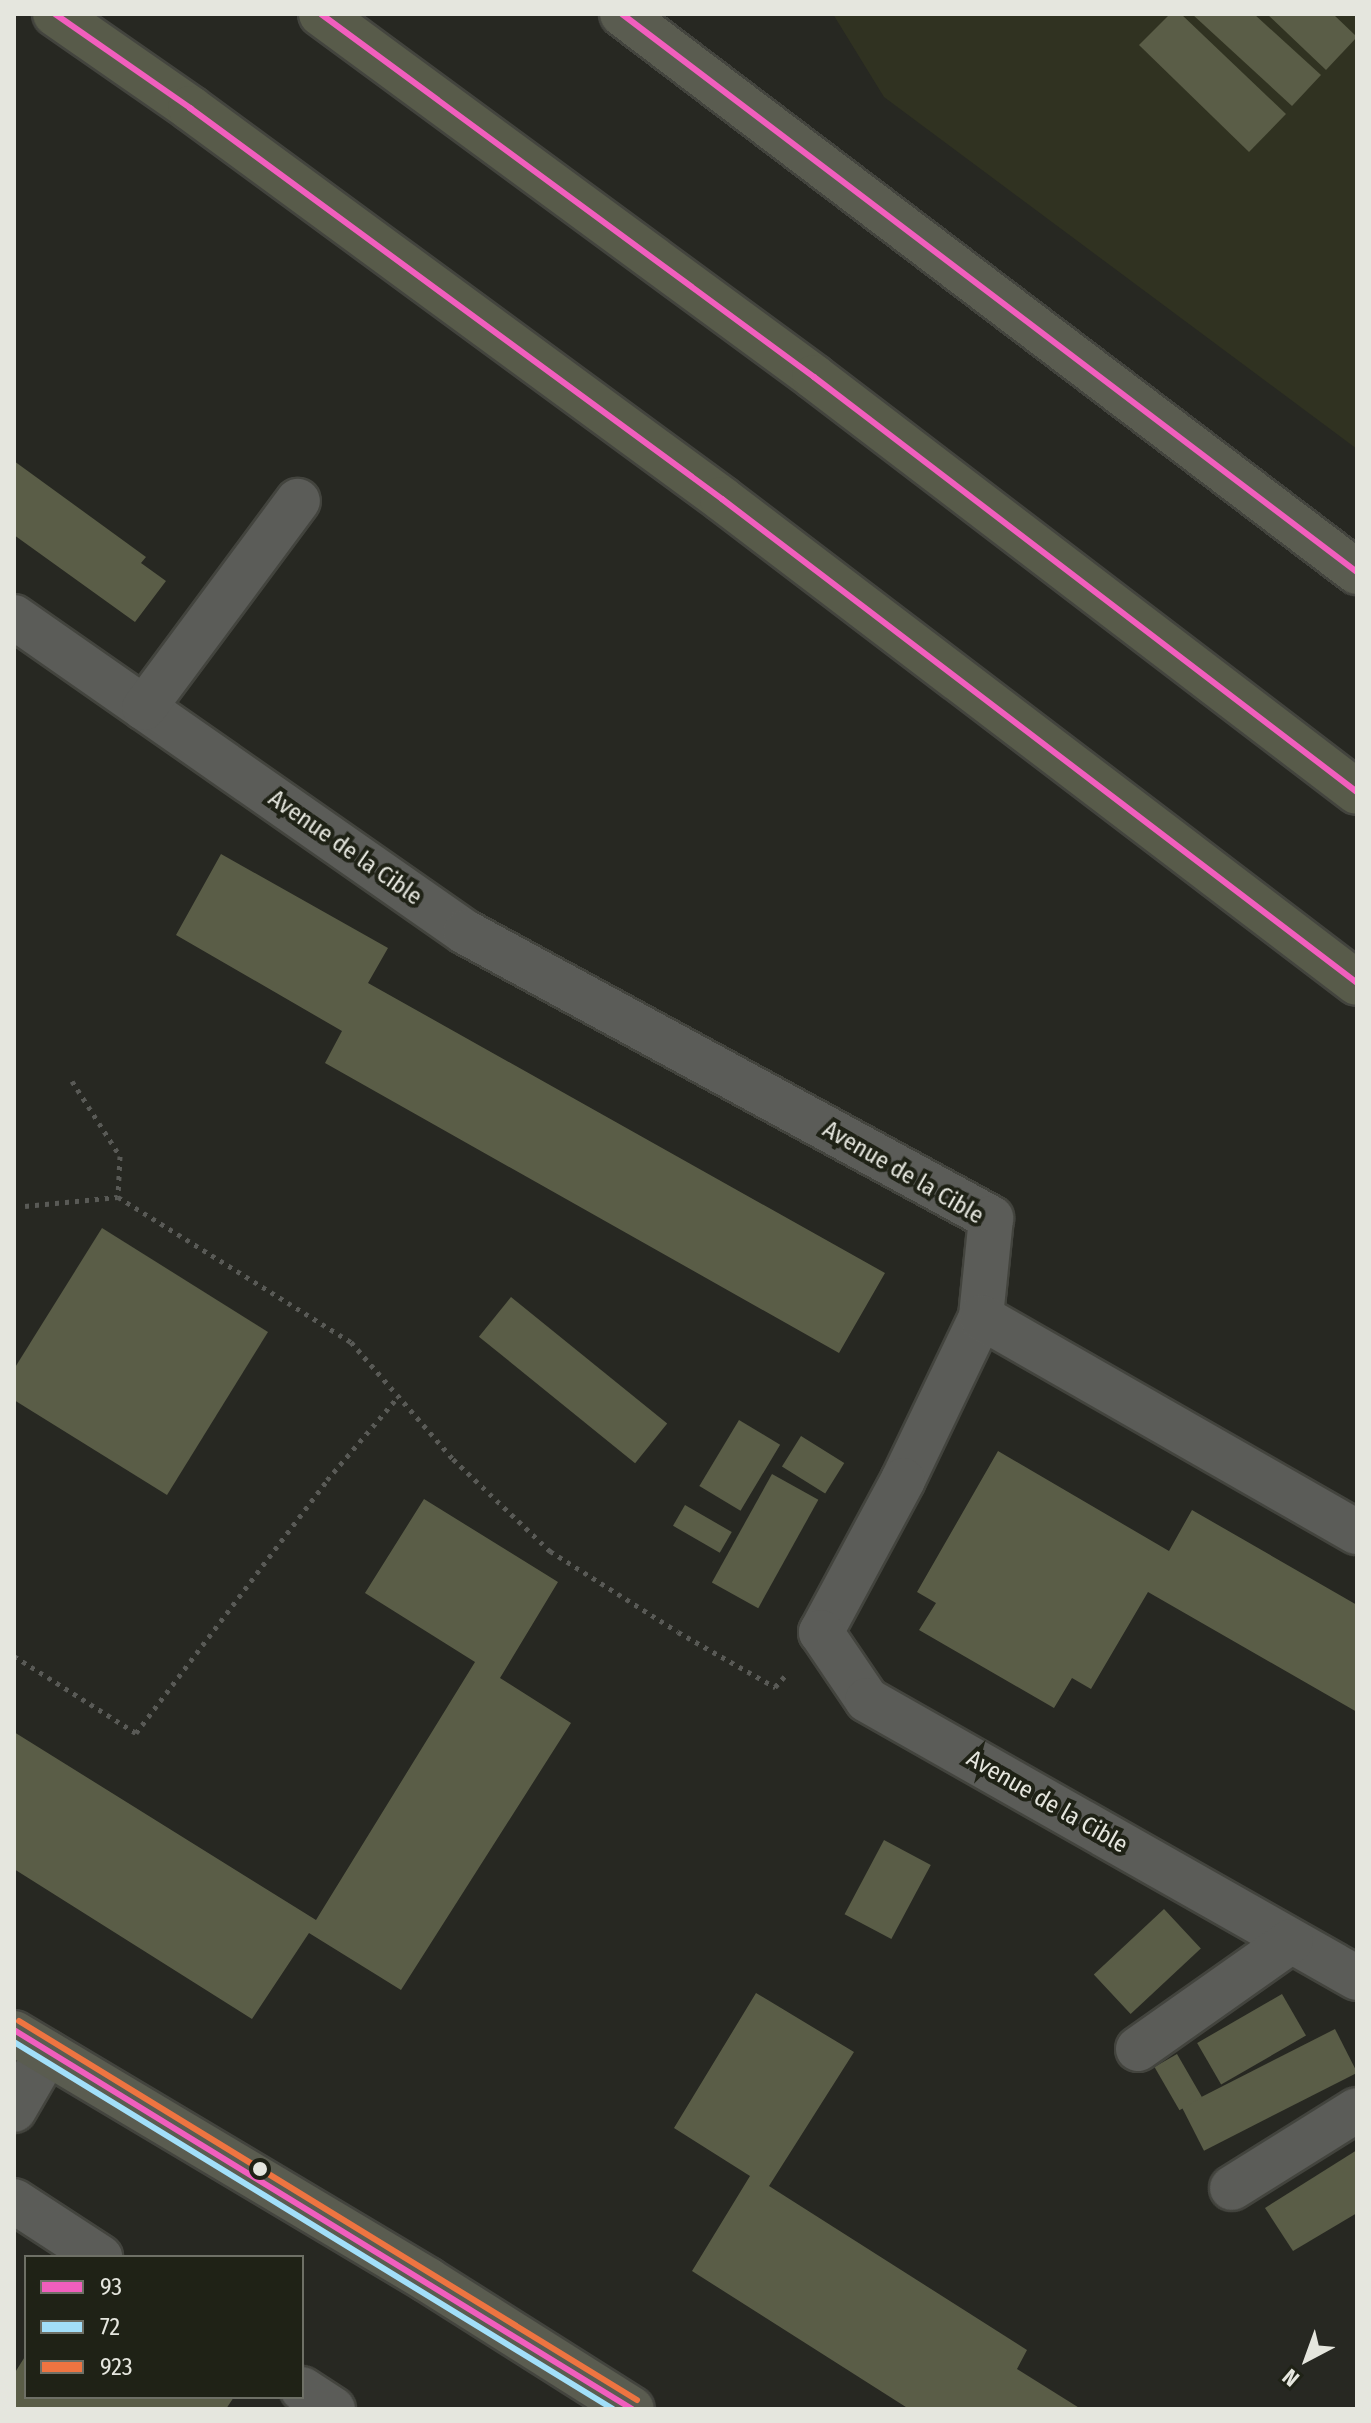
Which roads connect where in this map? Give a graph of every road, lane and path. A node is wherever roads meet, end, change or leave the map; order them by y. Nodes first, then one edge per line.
1 (55, 14) edge
2 (321, 14) edge
3 (622, 14) edge
4 (298, 501) dead end
5 (1357, 572) edge
6 (14, 617) edge
7 (144, 708) junction
8 (1357, 792) edge
9 (1357, 983) edge
10 (72, 1081) dead end
11 (118, 1197) junction
12 (25, 1206) dead end
13 (981, 1317) junction
14 (398, 1396) junction
15 (1357, 1532) edge
16 (14, 1656) edge
17 (775, 1687) dead end
18 (1291, 1941) junction
19 (1357, 1978) edge
20 (25, 2039) edge
21 (1138, 2049) dead end
22 (14, 2110) edge
23 (1357, 2110) edge
24 (1232, 2188) dead end
25 (14, 2201) edge
26 (97, 2255) edge
27 (304, 2390) edge
28 (333, 2409) edge
29 (632, 2409) edge

1 - 9 highway
2 - 8 highway
3 - 5 main road
4 - 7 street
6 - 7 street, Avenue de la Cible
7 - 13 street, Avenue de la Cible
10 - 11 path
11 - 12 path
11 - 14 path
13 - 15 street
13 - 18 street, Avenue de la Cible
14 - 16 path
14 - 17 path
18 - 19 street, Avenue de la Cible
18 - 21 street
20 - 22 street
20 - 29 main road
23 - 24 street
25 - 26 street
27 - 28 street

